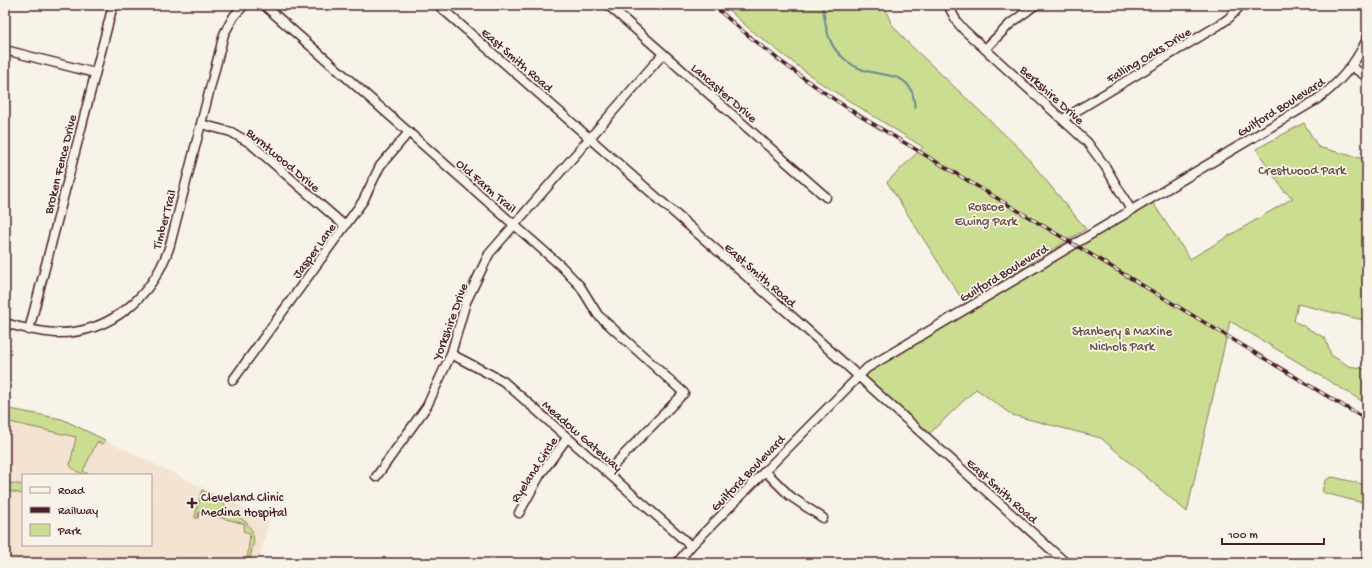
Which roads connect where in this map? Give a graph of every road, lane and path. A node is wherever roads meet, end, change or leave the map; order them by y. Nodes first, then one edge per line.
1 (113, 5) edge
2 (244, 5) edge
3 (264, 5) edge
4 (438, 5) edge
5 (608, 5) edge
6 (948, 5) edge
7 (1036, 5) edge
8 (1241, 5) edge
9 (1367, 39) edge
10 (985, 49) junction
11 (5, 50) edge
12 (663, 54) junction
13 (1352, 66) junction
14 (95, 73) junction
15 (1367, 77) edge
16 (1064, 119) junction
17 (201, 124) junction
18 (409, 132) junction
19 (589, 138) junction
20 (826, 197) dead end
21 (1131, 210) junction
22 (514, 224) junction
23 (345, 226) junction
24 (5, 324) edge
25 (29, 330) junction
26 (451, 354) junction
27 (858, 376) junction
28 (233, 380) dead end
29 (568, 438) junction
30 (765, 471) junction
31 (607, 472) junction
32 (376, 477) dead end
33 (519, 513) dead end
34 (823, 518) dead end
35 (692, 546) junction
36 (677, 563) edge
37 (1066, 563) edge

1 - 14 street, Broken Fence Drive
2 - 17 street, Timber Trail
3 - 18 street, Old Farm Trail
4 - 19 street, East Smith Road
5 - 12 street, Lancaster Drive
6 - 10 street, Berkshire Drive
7 - 10 street
8 - 16 street, Falling Oaks Drive
9 - 13 street, Guilford Boulevard
10 - 16 street, Berkshire Drive
11 - 14 street
12 - 19 street, Yorkshire Drive
12 - 20 street, Lancaster Drive
13 - 15 street
13 - 21 street, Guilford Boulevard
14 - 25 street, Broken Fence Drive
16 - 21 street, Berkshire Drive
17 - 23 street, Burntwood Drive
17 - 25 street, Timber Trail
18 - 22 street, Old Farm Trail
18 - 23 street, Jasper Lane
19 - 22 street, Yorkshire Drive
19 - 27 street, East Smith Road
21 - 27 street, Guilford Boulevard
22 - 26 street, Yorkshire Drive
22 - 31 street, Old Farm Trail
23 - 28 street, Jasper Lane
24 - 25 street, Timber Trail
26 - 29 street, Meadow Gateway
26 - 32 street, Yorkshire Drive
27 - 30 street, Guilford Boulevard
27 - 37 street, East Smith Road
29 - 31 street, Meadow Gateway
29 - 33 street, Ryeland Circle
30 - 34 street
30 - 35 street, Guilford Boulevard
31 - 35 street, Meadow Gateway
35 - 36 street, Guilford Boulevard

